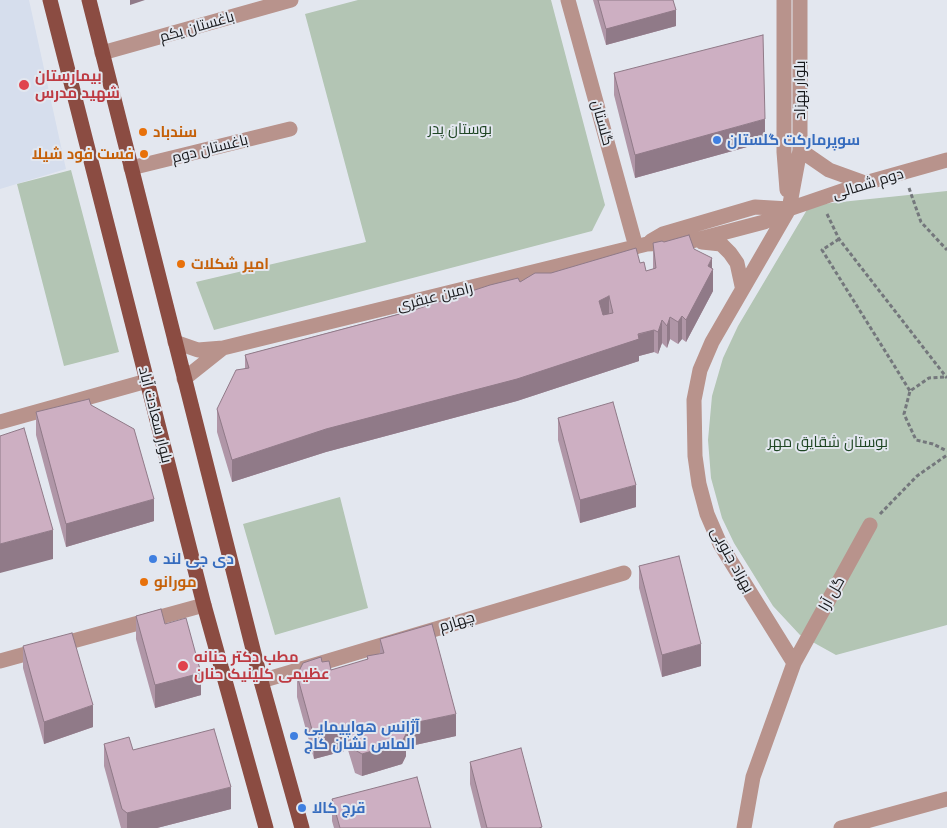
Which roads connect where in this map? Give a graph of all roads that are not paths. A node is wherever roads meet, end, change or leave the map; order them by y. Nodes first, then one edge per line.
1 (50, 0) edge
2 (89, 0) edge
3 (291, 0) edge
4 (568, 0) edge
5 (784, 0) edge
6 (800, 0) edge
7 (102, 53) junction
8 (290, 129) dead end
9 (800, 150) junction
10 (947, 160) edge
11 (131, 168) junction
12 (865, 183) junction
13 (789, 209) junction
14 (688, 242) junction
15 (641, 245) junction
16 (742, 286) junction
17 (175, 342) junction
18 (223, 348) junction
19 (184, 379) junction
20 (147, 381) junction
21 (0, 422) edge
22 (870, 525) road end
23 (624, 573) dead end
24 (204, 605) junction
25 (0, 661) edge
26 (794, 663) junction
27 (261, 680) junction
28 (947, 799) edge
29 (266, 828) edge
30 (302, 828) edge
31 (744, 828) edge
32 (841, 828) edge

1 - 20 main road, بلوار سعادت آباد
2 - 7 main road
3 - 7 street, باغستان یکم
4 - 15 street, گلستان
5 - 13 street, بلوار بهزاد
6 - 9 street, بلوار بهزاد
7 - 11 main road
8 - 11 street, باغستان دوم
9 - 12 street
9 - 13 street, بلوار بهزاد
10 - 12 street, دوم شمالی
11 - 17 main road
12 - 13 street, دوم شمالی
13 - 14 street, رامین عبقری
13 - 15 street, رامین عبقری
13 - 16 street, بهزاد جنوبی
14 - 15 street, رامین عبقری
14 - 16 street
15 - 18 street, رامین عبقری
16 - 26 street, بهزاد جنوبی
17 - 18 street, رامین عبقری
17 - 19 main road
18 - 19 street, رامین عبقری
19 - 27 main road
20 - 21 street
20 - 24 main road, بلوار سعادت آباد
22 - 26 street, گل آرا
23 - 27 street, چهارم
24 - 25 street
24 - 29 main road, بلوار سعادت آباد
26 - 31 street
27 - 30 main road
28 - 32 street

